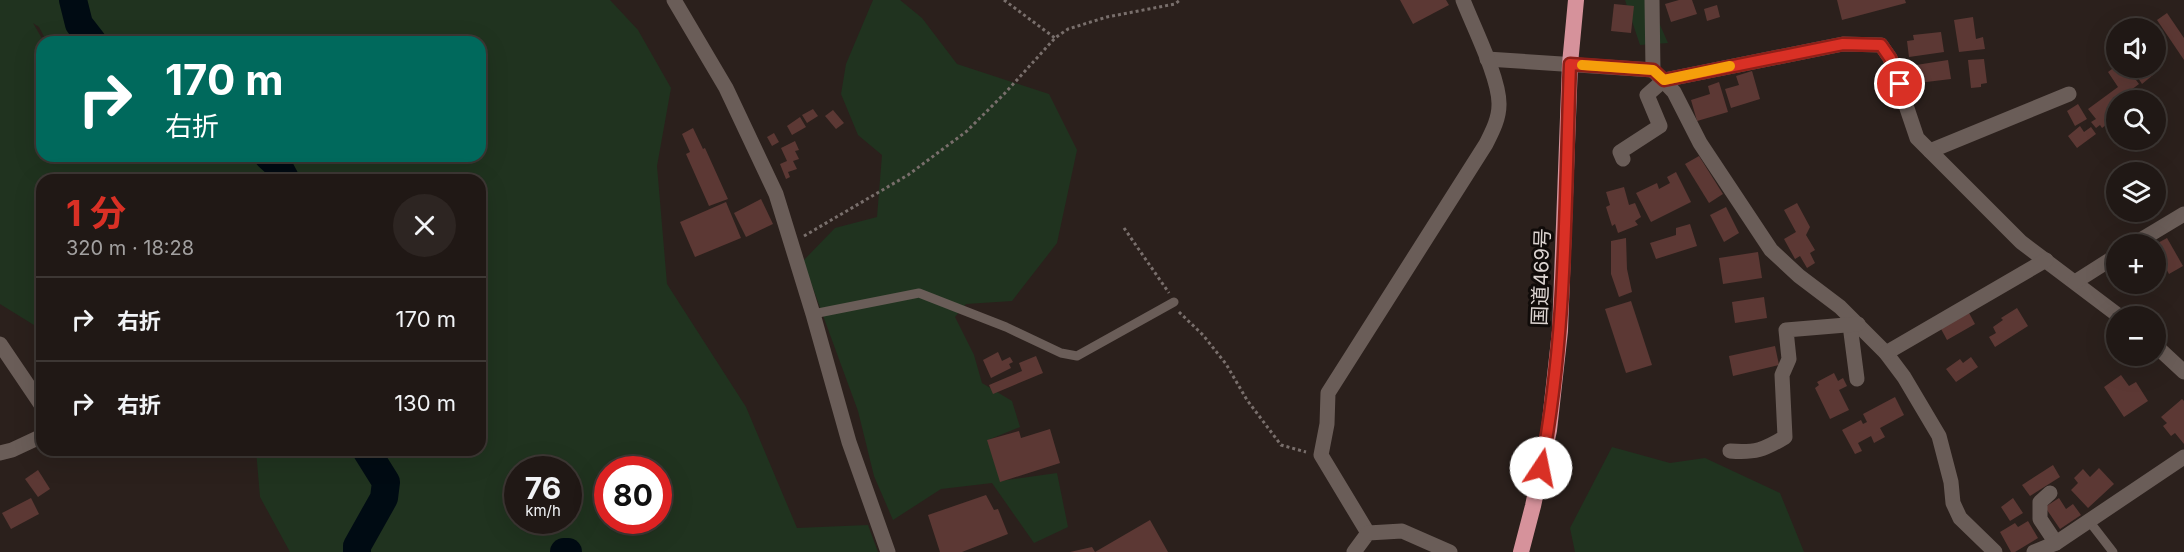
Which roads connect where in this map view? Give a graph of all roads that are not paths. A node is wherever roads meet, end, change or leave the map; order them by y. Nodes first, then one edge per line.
1 (675, 0) edge
2 (1463, 0) edge
3 (1576, 0) edge
4 (1652, 0) edge
5 (1486, 59) junction
6 (1570, 64) junction
7 (1658, 75) junction
8 (2069, 94) dead end
9 (1930, 150) junction
10 (1623, 159) dead end
11 (2184, 214) edge
12 (2151, 234) edge
13 (2046, 260) junction
14 (2106, 262) edge
15 (2075, 282) junction
16 (1174, 302) road end
17 (2106, 306) edge
18 (813, 314) junction
19 (1854, 325) junction
20 (0, 344) edge
21 (1886, 353) junction
22 (2166, 355) edge
23 (2184, 372) edge
24 (1857, 379) dead end
25 (36, 397) edge
26 (36, 439) edge
27 (1730, 451) dead end
28 (0, 453) edge
29 (2184, 457) edge
30 (2050, 493) dead end
31 (2089, 521) junction
32 (1368, 533) junction
33 (2056, 543) junction
34 (888, 552) edge
35 (1354, 552) edge
36 (1450, 552) edge
37 (1521, 552) edge
38 (1995, 552) edge
39 (2034, 552) edge
40 (2113, 552) edge

1 - 18 street
2 - 5 street
3 - 6 highway, 国道469号
4 - 7 street
5 - 6 street
5 - 32 street
6 - 7 street
6 - 37 highway, 国道469号
7 - 9 street
7 - 10 street
7 - 19 street
8 - 9 street
9 - 13 street
11 - 12 street
13 - 15 street
13 - 21 street
14 - 15 street
15 - 17 street
16 - 18 lane
18 - 34 street
19 - 21 street
19 - 24 street
19 - 27 street
20 - 25 street
21 - 38 street
22 - 23 street
26 - 28 street
29 - 31 street
30 - 33 street
31 - 33 street
31 - 40 lane
32 - 35 street
32 - 36 street
33 - 39 street

